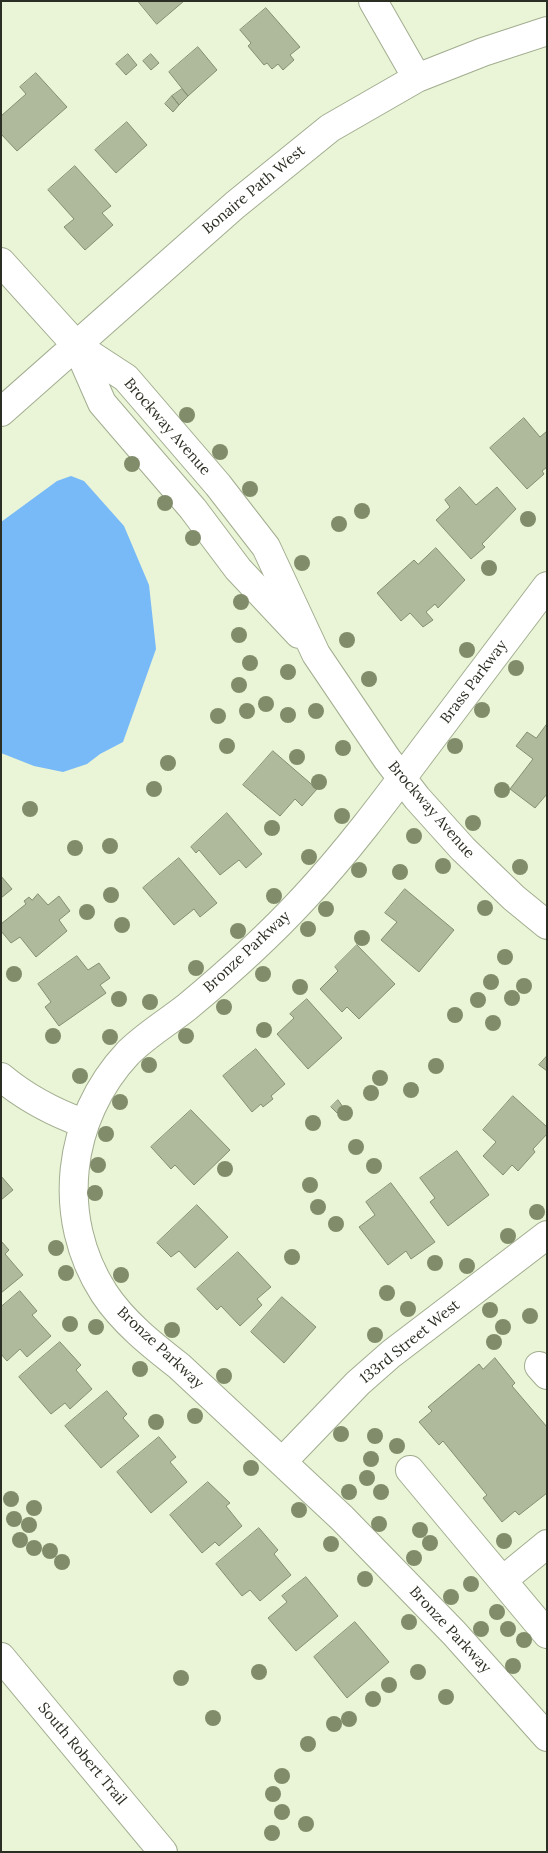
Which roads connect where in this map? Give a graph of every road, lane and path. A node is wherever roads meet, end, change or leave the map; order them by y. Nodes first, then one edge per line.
1 (373, 1) edge
2 (547, 31) edge
3 (417, 78) junction
4 (1, 262) edge
5 (77, 346) junction
6 (1, 412) edge
7 (547, 586) edge
8 (402, 778) junction
9 (547, 925) edge
10 (1, 1077) edge
11 (84, 1123) junction
12 (547, 1235) edge
13 (283, 1461) junction
14 (410, 1470) dead end
15 (547, 1544) edge
16 (503, 1580) junction
17 (547, 1634) edge
18 (1, 1656) edge
19 (547, 1737) edge
20 (163, 1852) edge

1 - 3 street
2 - 3 street, Bonaire Path West
3 - 5 street, Bonaire Path West
4 - 5 street, Brockway Avenue
5 - 6 street, Bonaire Path West
5 - 8 street, Brockway Avenue
7 - 8 street, Brass Parkway
8 - 9 street, Brockway Avenue
8 - 11 street, Bronze Parkway
10 - 11 street
11 - 13 street, Bronze Parkway
12 - 13 street, 133rd Street West
13 - 19 street, Bronze Parkway
14 - 16 street
15 - 16 street
16 - 17 street
18 - 20 street, South Robert Trail

